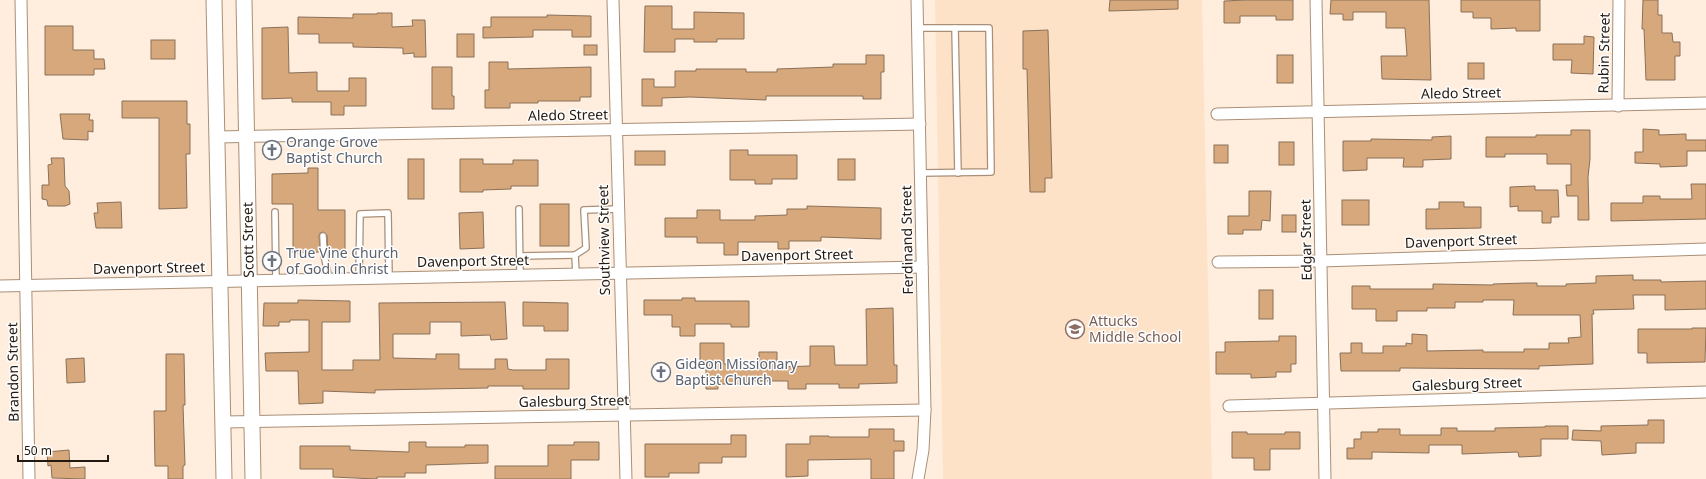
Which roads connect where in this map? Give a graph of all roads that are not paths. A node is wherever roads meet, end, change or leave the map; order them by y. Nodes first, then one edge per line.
1 (21, 0) edge
2 (214, 0) edge
3 (244, 0) edge
4 (613, 0) edge
5 (917, 0) edge
6 (1316, 0) edge
7 (1619, 0) edge
8 (917, 28) junction
9 (955, 28) junction
10 (1706, 103) edge
11 (1618, 106) junction
12 (1319, 110) junction
13 (1217, 114) dead end
14 (920, 124) junction
15 (617, 129) junction
16 (246, 136) junction
17 (217, 137) junction
18 (920, 173) junction
19 (958, 173) junction
20 (619, 208) junction
21 (519, 209) dead end
22 (275, 212) dead end
23 (323, 236) dead end
24 (1706, 249) edge
25 (575, 255) junction
26 (520, 256) junction
27 (1321, 261) junction
28 (1218, 262) dead end
29 (922, 268) junction
30 (620, 273) junction
31 (576, 274) junction
32 (520, 275) junction
33 (359, 278) junction
34 (389, 278) junction
35 (329, 279) junction
36 (276, 280) junction
37 (220, 281) junction
38 (249, 281) junction
39 (26, 285) junction
40 (0, 286) edge
41 (1706, 392) edge
42 (1324, 404) junction
43 (1228, 406) dead end
44 (925, 410) junction
45 (624, 415) junction
46 (222, 422) junction
47 (252, 422) junction
48 (29, 479) edge
49 (224, 479) edge
50 (253, 479) edge
51 (626, 479) edge
52 (918, 479) edge
53 (1325, 479) edge

1 - 39 street, Brandon Street
2 - 17 main road, Scott Street
3 - 16 main road, Scott Street
4 - 15 street, Southview Street
5 - 8 street, Ferdinand Street
6 - 12 street, Edgar Street
7 - 11 street, Rubin Street
8 - 9 lane
8 - 14 street, Ferdinand Street
9 - 19 lane
9 - 19 lane
10 - 11 street, Aledo Street
11 - 12 street, Aledo Street
12 - 13 street, Aledo Street
12 - 27 street, Edgar Street
14 - 15 street, Aledo Street
14 - 18 street, Ferdinand Street
15 - 16 street, Aledo Street
15 - 20 street, Southview Street
16 - 17 street, Aledo Street
16 - 38 main road, Scott Street
17 - 37 main road, Scott Street
18 - 19 lane
18 - 29 street, Ferdinand Street
20 - 25 lane
20 - 30 street, Southview Street
21 - 26 lane
22 - 36 lane
23 - 35 lane
24 - 27 street, Davenport Street
25 - 26 lane
25 - 31 lane
26 - 32 lane
27 - 28 street, Davenport Street
27 - 42 street, Edgar Street
29 - 30 street, Davenport Street
29 - 44 street, Ferdinand Street
30 - 31 street, Davenport Street
30 - 45 street, Southview Street
31 - 32 street, Davenport Street
32 - 34 street, Davenport Street
33 - 34 street, Davenport Street
33 - 34 lane
33 - 35 street, Davenport Street
35 - 36 street, Davenport Street
36 - 38 street, Davenport Street
37 - 38 street, Davenport Street
37 - 39 street, Davenport Street
37 - 46 main road, Scott Street
38 - 47 main road, Scott Street
39 - 40 street, Davenport Street
39 - 48 street, Brandon Street
41 - 42 street, Galesburg Street
42 - 43 street, Galesburg Street
42 - 53 street, Edgar Street
44 - 45 street, Galesburg Street
44 - 52 street, Ferdinand Street
45 - 47 street, Galesburg Street
45 - 51 street, Southview Street
46 - 47 street, Galesburg Street
46 - 49 main road, Scott Street
47 - 50 main road, Scott Street

